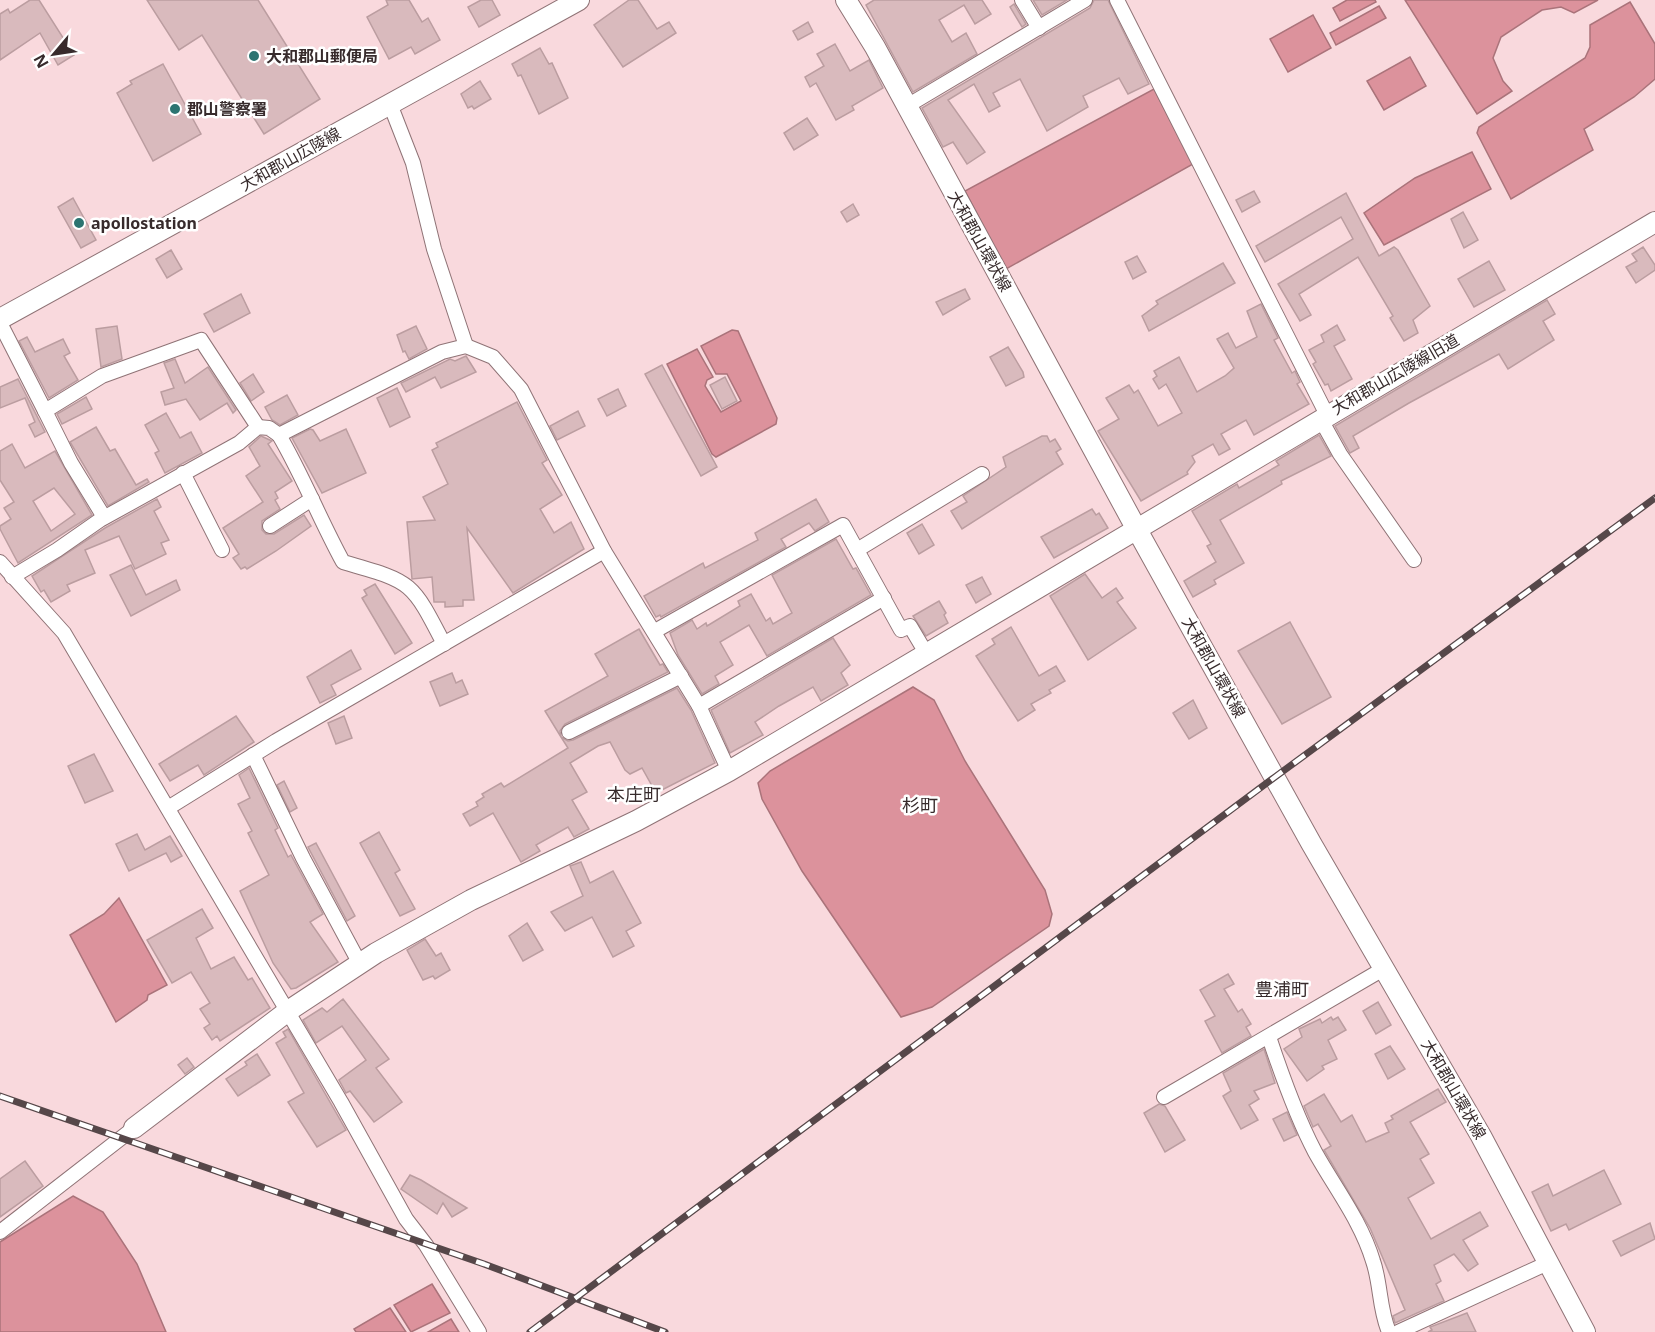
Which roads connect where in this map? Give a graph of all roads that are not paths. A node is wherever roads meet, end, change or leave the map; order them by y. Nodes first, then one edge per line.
1 (846, 0) edge
2 (1022, 0) edge
3 (1085, 0) edge
4 (1117, 0) edge
5 (575, 1) edge
6 (1039, 28) junction
7 (390, 104) junction
8 (907, 106) junction
9 (1655, 222) edge
10 (0, 321) edge
11 (466, 346) junction
12 (45, 411) junction
13 (1324, 416) junction
14 (258, 427) junction
15 (279, 435) junction
16 (183, 473) junction
17 (982, 474) dead end
18 (312, 499) junction
19 (104, 517) junction
20 (270, 526) dead end
21 (1136, 528) junction
22 (222, 550) dead end
23 (857, 550) junction
24 (604, 551) junction
25 (1414, 560) dead end
26 (0, 562) edge
27 (12, 577) junction
28 (884, 598) junction
29 (655, 632) junction
30 (444, 644) junction
31 (926, 653) junction
32 (681, 676) junction
33 (699, 706) junction
34 (569, 732) dead end
35 (253, 755) junction
36 (729, 771) junction
37 (168, 808) junction
38 (360, 964) junction
39 (1385, 968) junction
40 (288, 1011) junction
41 (1269, 1037) junction
42 (1164, 1097) dead end
43 (134, 1128) joint
44 (0, 1232) edge
45 (1550, 1262) junction
46 (478, 1332) edge
47 (1389, 1332) edge
48 (1398, 1332) edge
49 (1585, 1332) edge

1 - 8 main road, 大和郡山環状線
2 - 6 street
3 - 6 street
4 - 13 street
5 - 7 main road, 大和郡山広陵線
6 - 8 street
7 - 10 main road, 大和郡山広陵線
7 - 11 street
8 - 21 main road, 大和郡山環状線
9 - 13 main road, 大和郡山広陵線旧道
10 - 12 street
11 - 15 street
11 - 24 street
12 - 14 street
12 - 19 street
13 - 21 main road, 大和郡山広陵線旧道
13 - 25 street
14 - 15 street
14 - 16 street
15 - 18 street
16 - 19 street
16 - 22 street
17 - 23 street
18 - 20 street
18 - 30 street
19 - 27 street
21 - 31 main road, 大和郡山広陵線旧道
21 - 39 main road, 大和郡山環状線
23 - 28 street
23 - 29 street
24 - 29 street
24 - 30 street
26 - 27 street
27 - 37 street
28 - 31 street
28 - 33 street
29 - 32 street
30 - 35 street
31 - 36 main road, 大和郡山広陵線旧道
32 - 33 street
32 - 34 street
33 - 36 street
35 - 37 street
35 - 38 street
36 - 38 main road, 大和郡山広陵線旧道
37 - 40 street
38 - 40 main road, 大和郡山広陵線旧道
39 - 41 street
39 - 45 main road, 大和郡山環状線
40 - 43 main road, 大和郡山広陵線旧道
40 - 46 street
41 - 42 street
41 - 47 street
43 - 44 street
45 - 48 street
45 - 49 main road, 大和郡山環状線

